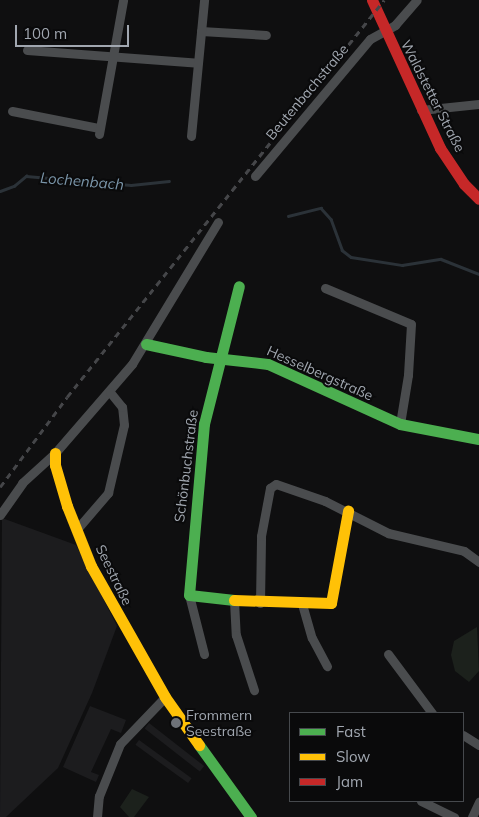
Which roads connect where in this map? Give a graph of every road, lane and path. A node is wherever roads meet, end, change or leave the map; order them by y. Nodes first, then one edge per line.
1 (123, 0) edge
2 (204, 0) edge
3 (372, 0) edge
4 (417, 0) edge
5 (384, 30) junction
6 (201, 31) junction
7 (266, 35) dead end
8 (27, 50) dead end
9 (113, 58) junction
10 (198, 63) junction
11 (479, 104) edge
12 (421, 110) junction
13 (12, 111) dead end
14 (191, 136) dead end
15 (255, 176) dead end
16 (479, 199) edge
17 (218, 222) dead end
18 (239, 286) dead end
19 (325, 288) dead end
20 (146, 344) junction
21 (221, 358) junction
22 (110, 392) junction
23 (400, 424) junction
24 (479, 432) edge
25 (479, 439) edge
26 (55, 453) junction
27 (348, 511) junction
28 (0, 515) edge
29 (77, 529) junction
30 (479, 562) edge
31 (189, 595) junction
32 (234, 601) junction
33 (260, 603) junction
34 (302, 604) junction
35 (204, 654) dead end
36 (388, 654) dead end
37 (327, 666) dead end
38 (254, 690) dead end
39 (165, 697) junction
40 (431, 712) edge
41 (464, 736) edge
42 (479, 745) edge
43 (423, 802) edge
44 (479, 802) edge
45 (98, 817) edge
46 (251, 817) edge
47 (454, 817) edge
48 (472, 817) edge

1 - 9 street
2 - 6 street
3 - 5 street, Waldstetter Straße
4 - 5 street, Beutenbachstraße
5 - 12 street, Waldstetter Straße
5 - 15 street, Beutenbachstraße
6 - 7 street
6 - 10 street
8 - 9 street
9 - 10 street
9 - 13 street
10 - 14 street
11 - 12 street
12 - 16 street, Waldstetter Straße
17 - 20 street
18 - 21 street, Schönbuchstraße
19 - 23 street
20 - 21 street, Hesselbergstraße
20 - 22 street
21 - 23 street, Hesselbergstraße
21 - 31 street, Schönbuchstraße
22 - 26 street
22 - 29 street
23 - 25 street, Hesselbergstraße
24 - 25 street
26 - 28 street
26 - 29 street, Seestraße
27 - 30 street
27 - 33 street
27 - 34 street
29 - 39 street, Seestraße
31 - 32 street
31 - 35 street, Schönbuchstraße
32 - 33 street
32 - 38 street
33 - 34 street
34 - 37 street
36 - 40 street
39 - 45 street
39 - 46 street, Seestraße
41 - 42 street
43 - 47 street
44 - 48 street

